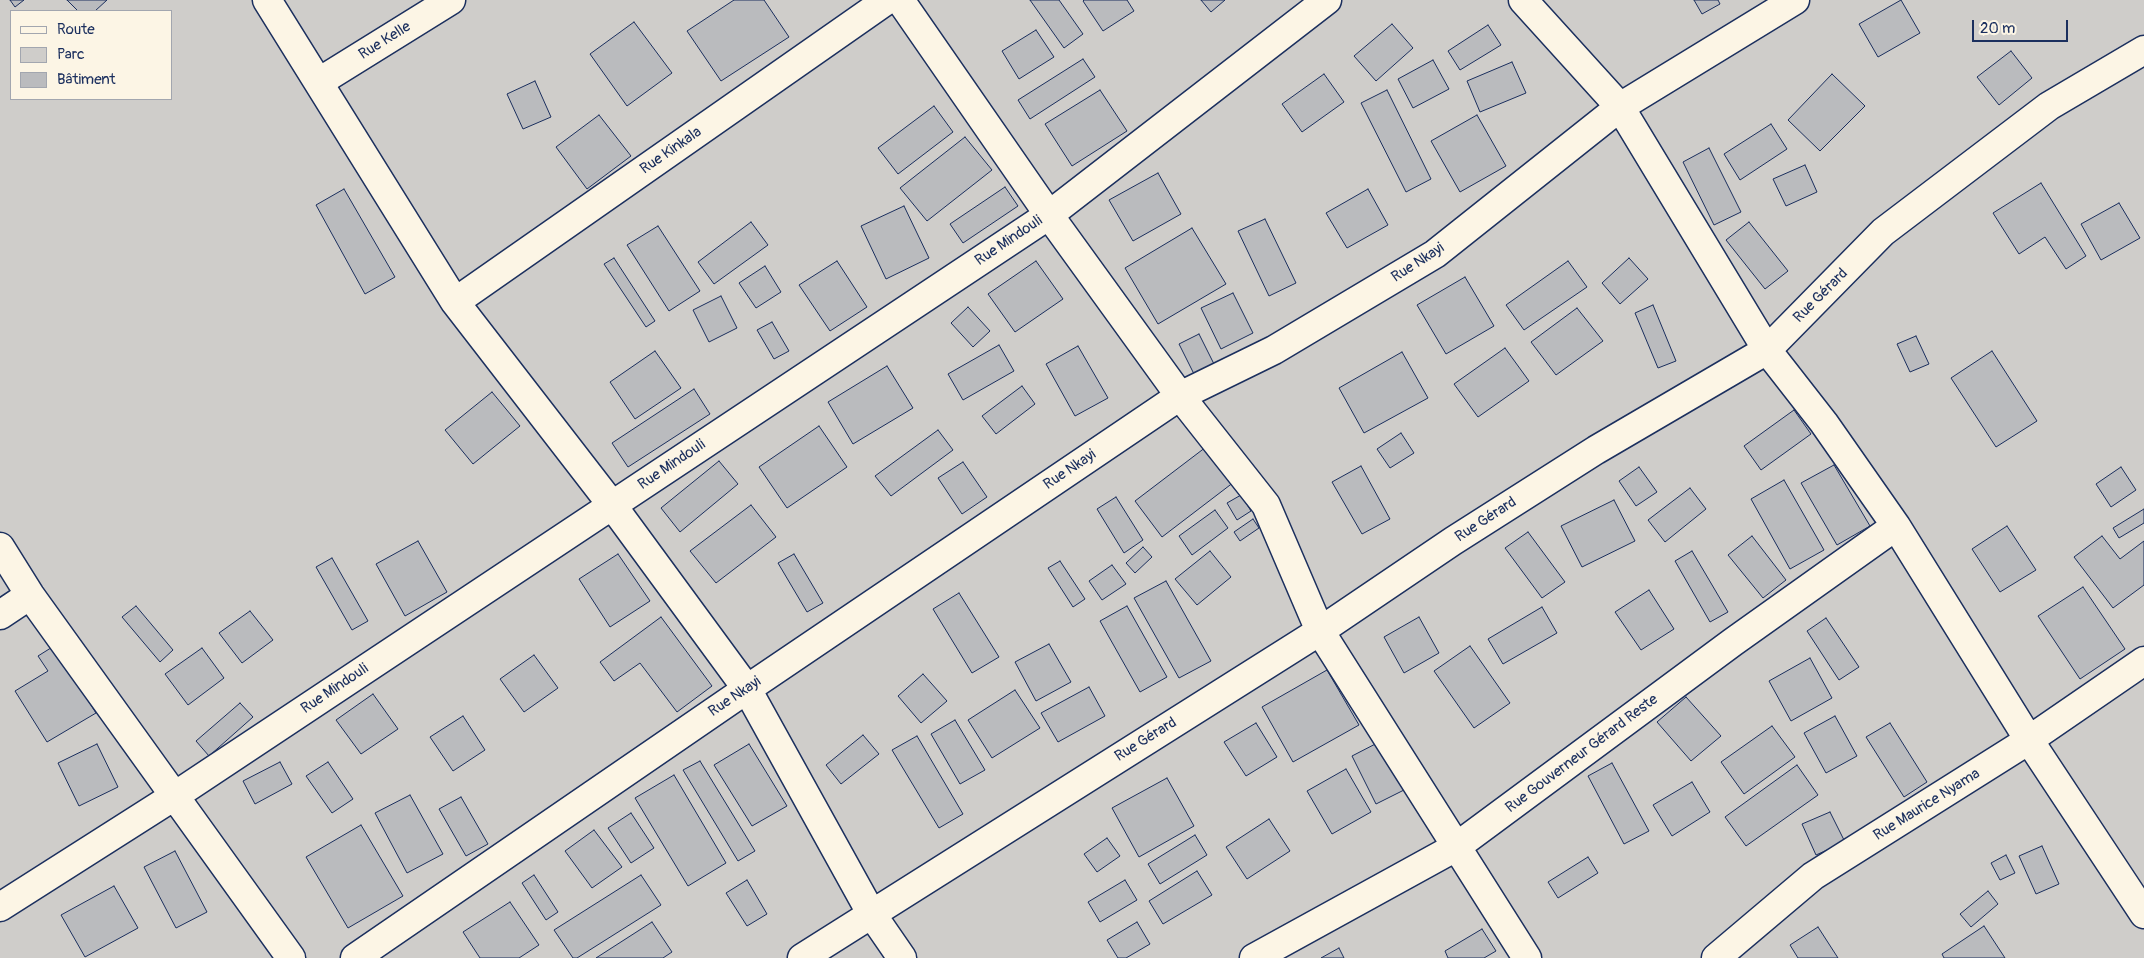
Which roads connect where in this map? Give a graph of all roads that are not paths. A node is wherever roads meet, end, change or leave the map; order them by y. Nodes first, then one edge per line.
1 (267, 0) edge
2 (451, 0) edge
3 (887, 0) edge
4 (900, 0) edge
5 (1327, 0) edge
6 (1523, 0) edge
7 (1795, 0) edge
8 (2144, 50) edge
9 (319, 82) junction
10 (1620, 107) junction
11 (1049, 215) junction
12 (456, 302) junction
13 (1767, 350) junction
14 (1180, 396) junction
15 (612, 505) junction
16 (1896, 526) junction
17 (0, 548) edge
18 (30, 595) junction
19 (0, 615) edge
20 (1320, 631) junction
21 (2144, 661) edge
22 (746, 689) junction
23 (2029, 740) junction
24 (176, 795) junction
25 (1456, 847) junction
26 (0, 907) edge
27 (871, 913) junction
28 (2144, 914) edge
29 (291, 958) edge
30 (356, 958) edge
31 (802, 958) edge
32 (902, 958) edge
33 (1254, 958) edge
34 (1526, 958) edge
35 (1716, 958) edge

1 - 9 street
2 - 9 street, Rue Kelle
3 - 12 street, Rue Kinkala
4 - 11 street
5 - 11 street, Rue Mindouli
6 - 10 street
7 - 10 street, Rue Nkayi
8 - 13 street, Rue Gérard
9 - 12 street
10 - 13 street
10 - 14 street, Rue Nkayi
11 - 14 street
11 - 15 street, Rue Mindouli
12 - 15 street
13 - 16 street
13 - 20 street, Rue Gérard
14 - 20 street
14 - 22 street, Rue Nkayi
15 - 22 street
15 - 24 street, Rue Mindouli
16 - 23 street
16 - 25 street, Rue Gouverneur Gérard Reste
17 - 18 street
18 - 19 street
18 - 24 street
20 - 25 street
20 - 27 street, Rue Gérard
21 - 23 street, Rue Maurice Nyama
22 - 27 street
22 - 30 street, Rue Nkayi
23 - 28 street
23 - 35 street, Rue Maurice Nyama
24 - 26 street, Rue Mindouli
24 - 29 street
25 - 33 street, Rue Gouverneur Gérard Reste
25 - 34 street
27 - 31 street, Rue Gérard
27 - 32 street

